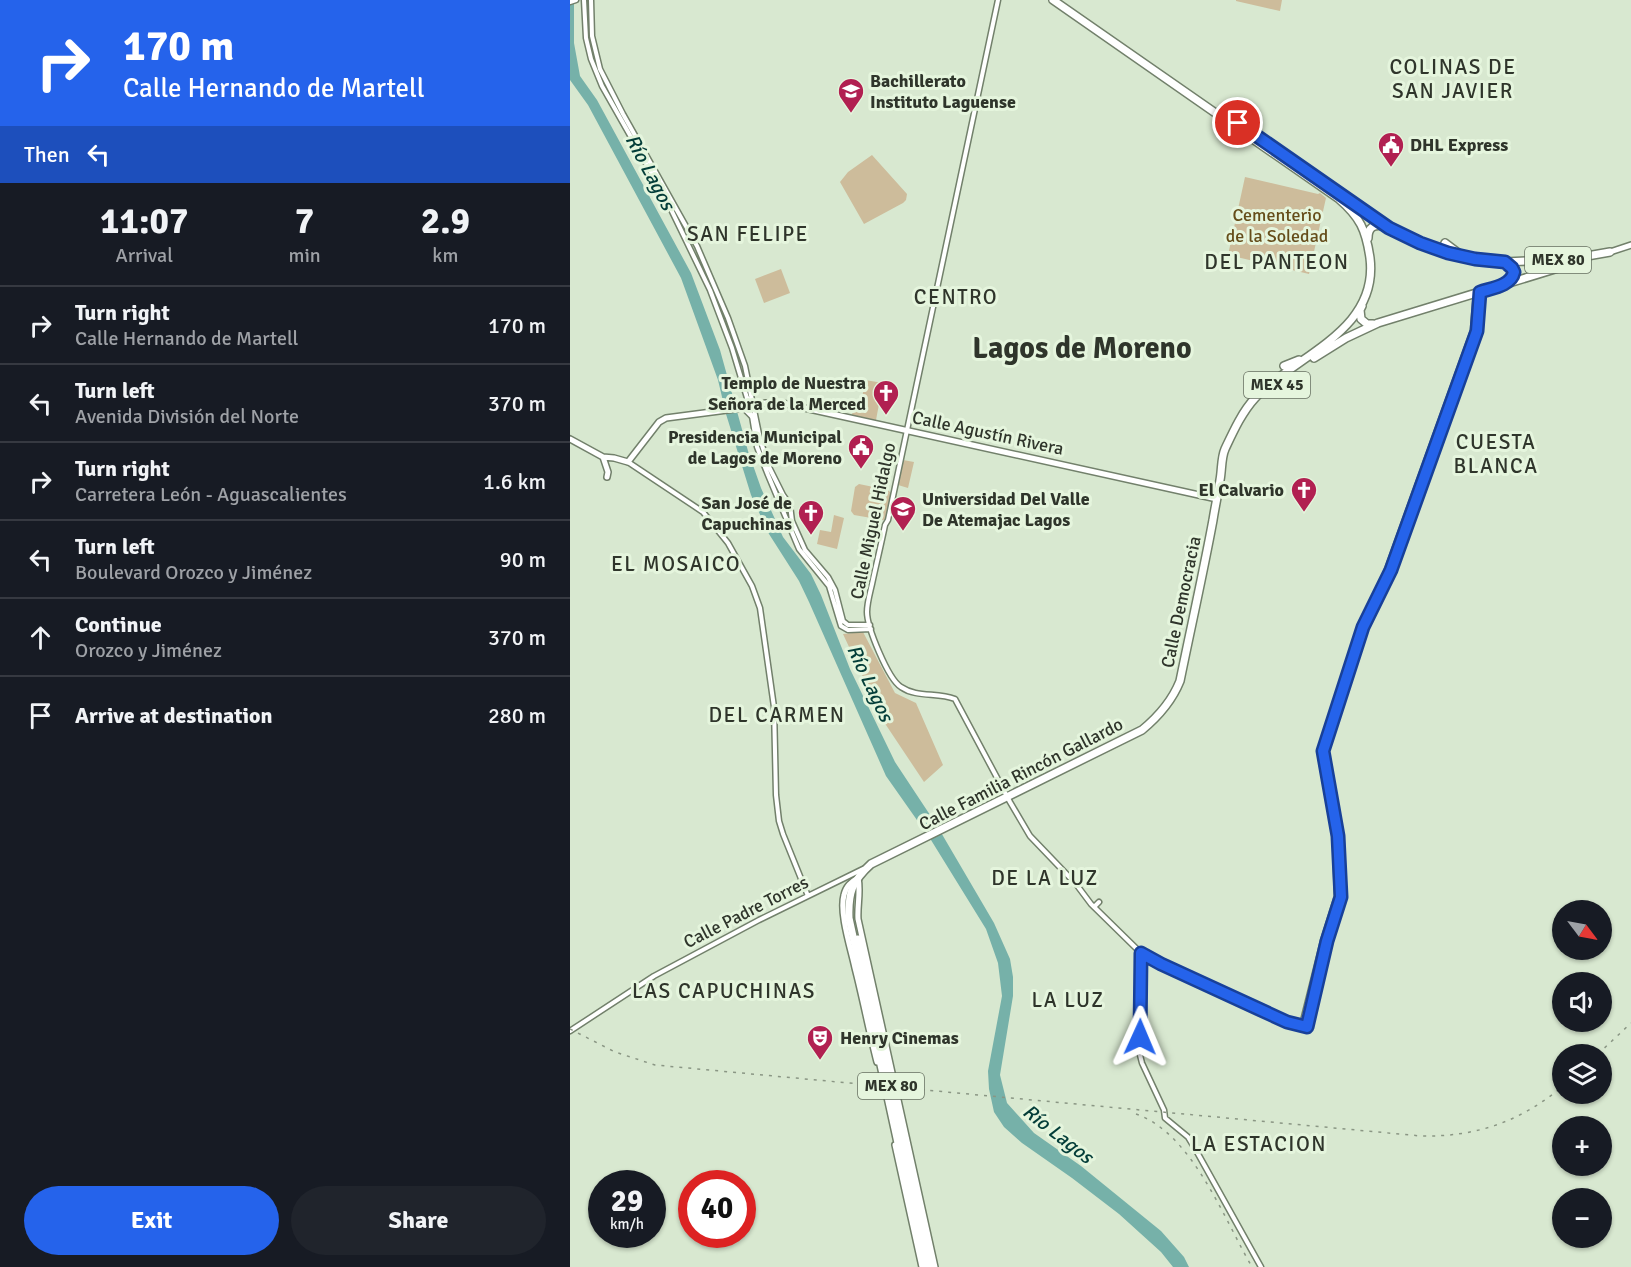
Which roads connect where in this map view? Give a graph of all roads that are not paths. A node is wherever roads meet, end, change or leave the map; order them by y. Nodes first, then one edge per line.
1 (576, 0) edge
2 (584, 0) edge
3 (591, 0) edge
4 (998, 0) edge
5 (1053, 0) edge
6 (1060, 0) edge
7 (570, 2) edge
8 (1349, 204) junction
9 (1389, 228) junction
10 (1444, 243) dead end
11 (1631, 245) edge
12 (1368, 246) junction
13 (1610, 252) junction
14 (1463, 256) junction
15 (1505, 262) junction
16 (1503, 285) junction
17 (1478, 292) junction
18 (1363, 301) junction
19 (1373, 324) junction
20 (1313, 354) junction
21 (1302, 367) junction
22 (1287, 369) junction
23 (748, 399) joint
24 (747, 407) junction
25 (752, 416) joint
26 (906, 430) junction
27 (570, 439) edge
28 (603, 457) junction
29 (626, 461) junction
30 (607, 477) dead end
31 (1220, 480) junction
32 (1216, 499) junction
33 (790, 505) junction
34 (782, 507) junction
35 (1379, 592) junction
36 (871, 627) junction
37 (1152, 722) joint
38 (1007, 796) junction
39 (853, 880) junction
40 (808, 896) junction
41 (1099, 902) dead end
42 (849, 905) junction
43 (1094, 907) junction
44 (861, 940) junction
45 (1141, 953) junction
46 (570, 1031) edge
47 (882, 1042) junction
48 (887, 1048) junction
49 (900, 1117) junction
50 (923, 1267) edge
51 (933, 1267) edge
52 (1261, 1267) edge

1 - 7 street
2 - 23 street
3 - 24 street
4 - 26 street, Calle Miguel Hidalgo
5 - 8 highway
6 - 8 highway
8 - 9 highway
8 - 12 highway
9 - 12 highway
9 - 14 highway
10 - 14 highway
11 - 13 main road, MEX 45
12 - 18 highway, MEX 45
13 - 15 highway, MEX 80
13 - 16 highway, MEX 45
14 - 15 highway
15 - 16 highway
16 - 17 highway, MEX 45
17 - 19 highway, MEX 45
17 - 35 street
17 - 35 street
18 - 19 highway
18 - 20 highway, MEX 45
19 - 21 highway, Calle Democracia / MEX 45
20 - 21 highway
20 - 22 highway, Calle Democracia / MEX 45
21 - 22 highway
21 - 31 highway, Calle Democracia / MEX 45
22 - 31 highway, Calle Democracia / MEX 45
23 - 24 main road
24 - 25 main road
24 - 26 main road, Calle Agustín Rivera
24 - 29 main road, Calle Agustín Rivera
24 - 33 street
25 - 34 street
26 - 32 main road, Calle Agustín Rivera
26 - 36 street, Calle Miguel Hidalgo
27 - 28 main road
28 - 29 main road
28 - 30 main road
29 - 40 street
31 - 32 highway, Calle Democracia / MEX 45
32 - 37 highway, Calle Democracia / MEX 45
33 - 34 street
33 - 36 street
34 - 36 street
35 - 45 street
36 - 38 street, Calle Miguel Hidalgo
37 - 38 highway, Calle Familia Rincón Gallardo / MEX 45
38 - 39 highway, Calle Familia Rincón Gallardo / MEX 45
38 - 43 street
39 - 40 street, Calle Padre Torres
39 - 42 highway, MEX 80
39 - 44 main road
39 - 50 main road, MEX 45
40 - 46 street, Calle Padre Torres
41 - 43 street
42 - 44 highway, MEX 80
42 - 50 highway, MEX 80
43 - 45 street
44 - 47 highway, MEX 80
44 - 48 main road
45 - 52 street
47 - 48 highway
47 - 49 highway, MEX 80
48 - 49 main road
49 - 51 highway, MEX 80

